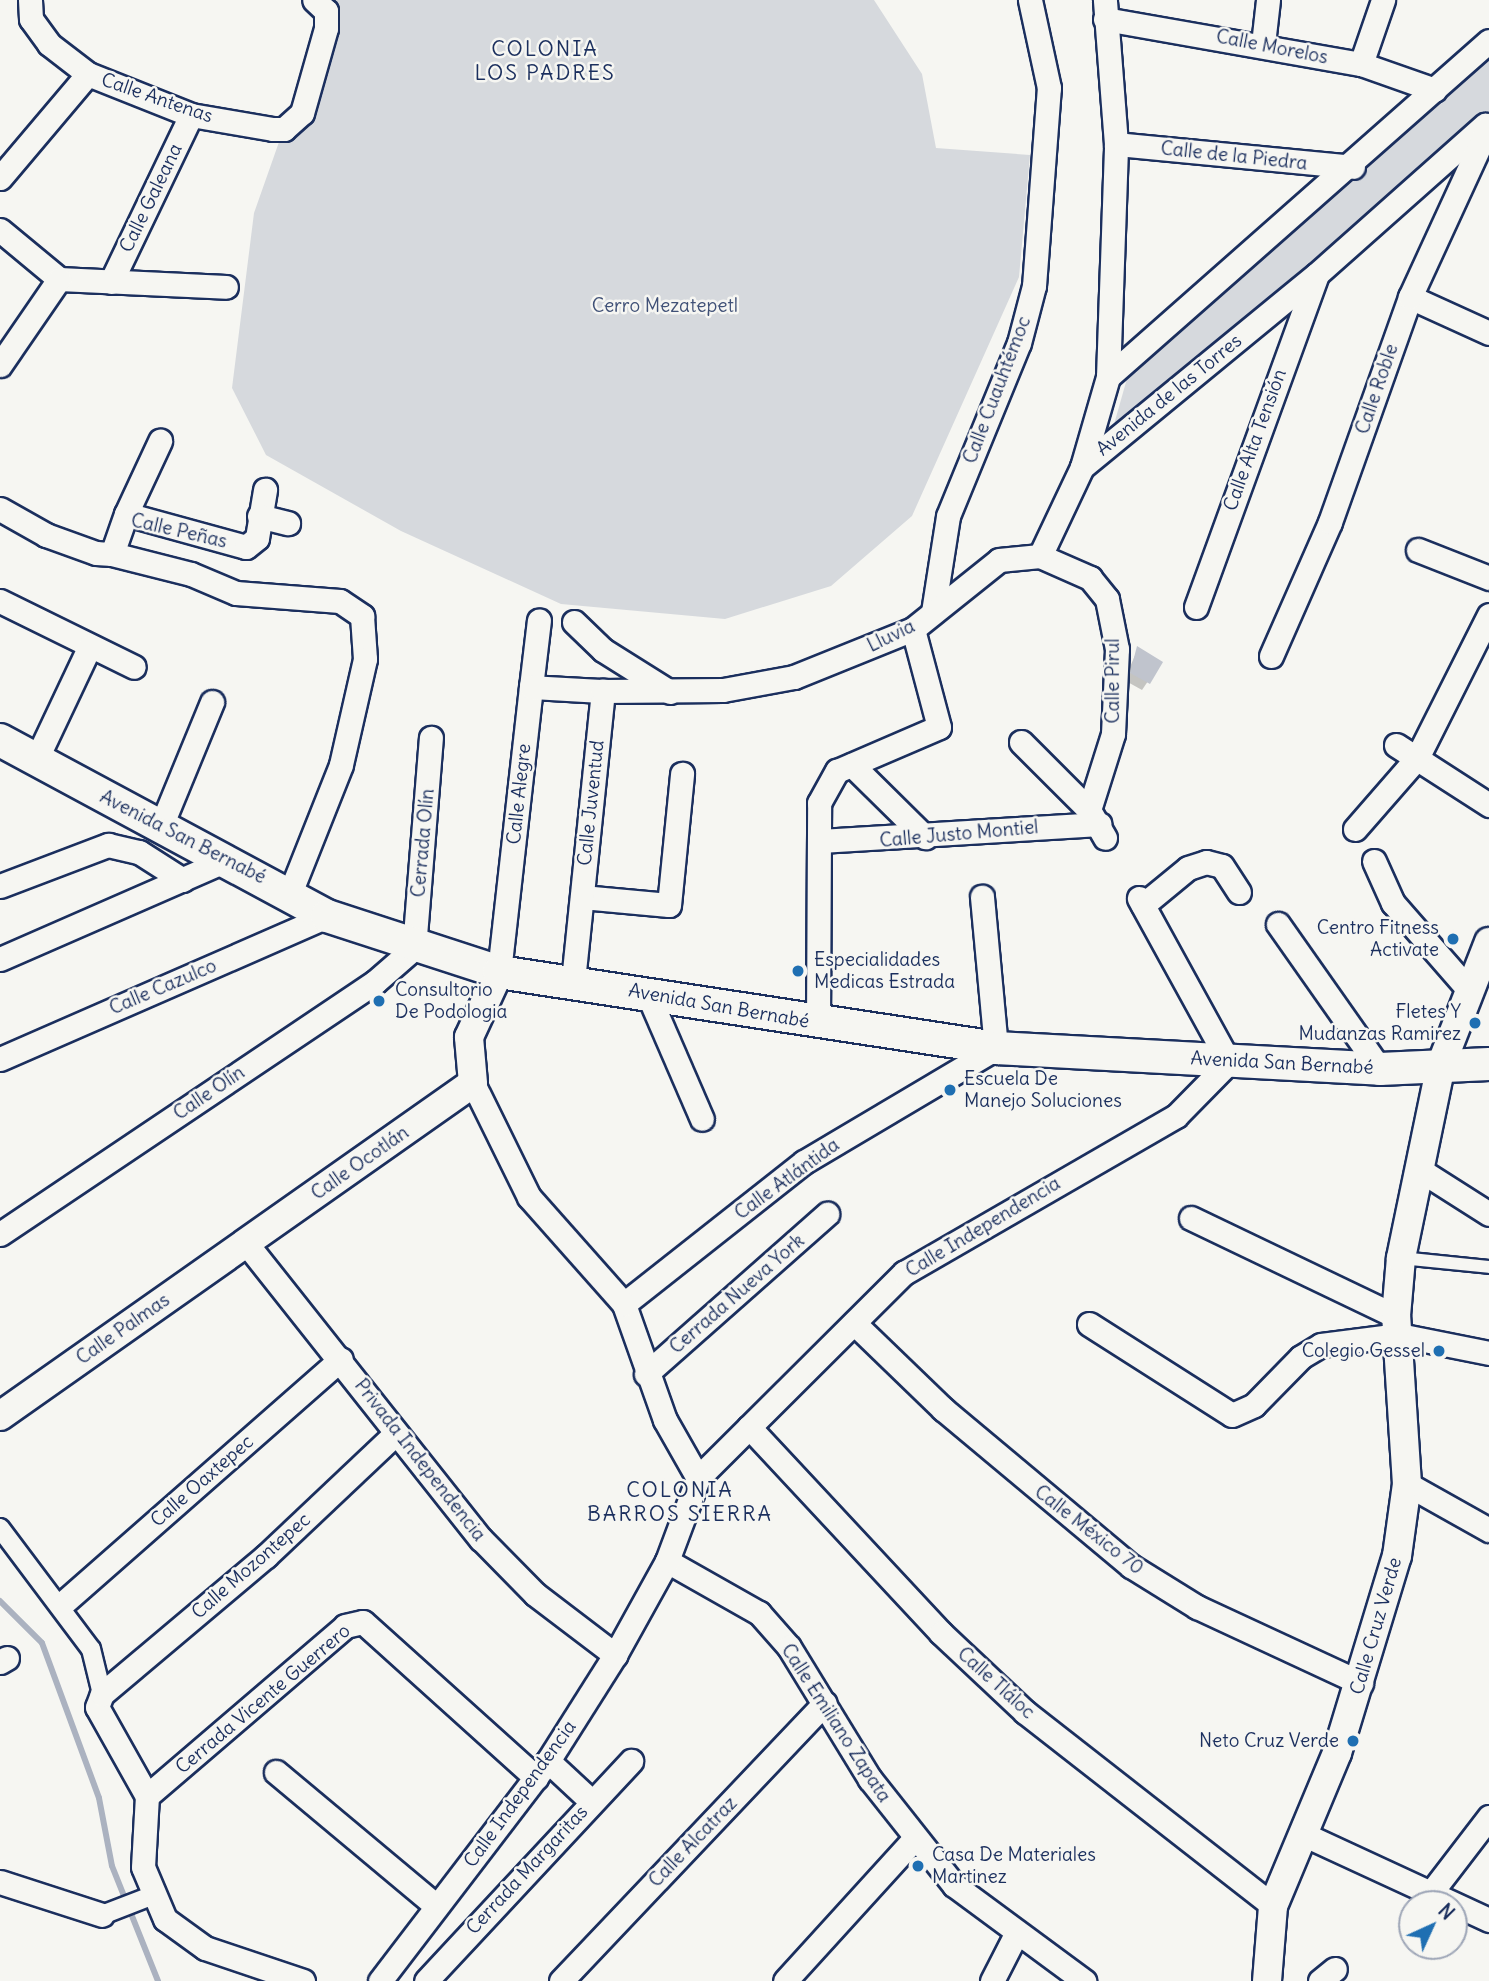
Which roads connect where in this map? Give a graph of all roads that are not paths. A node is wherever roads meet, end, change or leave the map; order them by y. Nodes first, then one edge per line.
1 (30, 0) edge
2 (314, 0) edge
3 (1030, 0) edge
4 (1268, 0) edge
5 (1383, 0) edge
6 (1105, 9) edge
7 (1487, 38) edge
8 (1263, 44) junction
9 (1361, 64) junction
10 (88, 74) junction
11 (1435, 90) junction
12 (191, 115) junction
13 (1489, 123) edge
14 (1116, 144) junction
15 (1353, 167) junction
16 (0, 178) edge
17 (0, 230) edge
18 (1317, 274) junction
19 (59, 279) junction
20 (111, 282) junction
21 (226, 287) dead end
22 (1410, 297) junction
23 (1489, 332) edge
24 (0, 365) edge
25 (1108, 377) junction
26 (160, 441) dead end
27 (1082, 467) junction
28 (265, 490) dead end
29 (0, 509) edge
30 (126, 514) junction
31 (259, 516) junction
32 (288, 523) dead end
33 (1418, 550) dead end
34 (112, 554) junction
35 (1040, 556) junction
36 (1489, 578) edge
37 (0, 601) edge
38 (1196, 607) dead end
39 (933, 611) junction
40 (1489, 615) edge
41 (539, 620) dead end
42 (573, 622) dead end
43 (913, 629) junction
44 (90, 646) junction
45 (1271, 656) dead end
46 (134, 667) dead end
47 (531, 687) junction
48 (603, 691) junction
49 (670, 692) junction
50 (212, 702) dead end
51 (431, 738) dead end
52 (0, 740) edge
53 (1021, 742) dead end
54 (1396, 745) dead end
55 (1417, 758) junction
56 (36, 760) junction
57 (852, 765) junction
58 (682, 774) dead end
59 (1489, 805) edge
60 (1098, 824) junction
61 (161, 826) junction
62 (1355, 829) dead end
63 (925, 837) junction
64 (820, 841) junction
65 (229, 859) junction
66 (1374, 861) dead end
67 (183, 880) junction
68 (0, 886) edge
69 (1239, 892) dead end
70 (290, 893) junction
71 (582, 897) junction
72 (982, 897) dead end
73 (327, 916) junction
74 (1278, 924) dead end
75 (1489, 942) edge
76 (414, 948) junction
77 (0, 959) edge
78 (499, 972) junction
79 (573, 981) junction
80 (1468, 989) junction
81 (647, 992) junction
82 (818, 1024) junction
83 (996, 1048) junction
84 (0, 1059) edge
85 (1229, 1062) junction
86 (1489, 1064) edge
87 (1441, 1065) junction
88 (1380, 1069) junction
89 (473, 1083) junction
90 (702, 1119) dead end
91 (1420, 1170) junction
92 (827, 1214) dead end
93 (1489, 1214) edge
94 (1191, 1218) dead end
95 (0, 1234) edge
96 (246, 1243) junction
97 (1401, 1258) junction
98 (1489, 1267) edge
99 (624, 1304) junction
100 (854, 1323) junction
101 (1089, 1324) dead end
102 (1398, 1326) junction
103 (1489, 1353) edge
104 (341, 1359) junction
105 (646, 1374) junction
106 (0, 1416) edge
107 (749, 1427) junction
108 (396, 1433) junction
109 (698, 1478) junction
110 (1408, 1484) junction
111 (0, 1528) edge
112 (1489, 1530) edge
113 (667, 1561) junction
114 (62, 1604) junction
115 (615, 1655) junction
116 (1361, 1683) junction
117 (102, 1694) junction
118 (825, 1703) junction
119 (631, 1761) dead end
120 (542, 1770) junction
121 (276, 1772) dead end
122 (146, 1796) junction
123 (591, 1801) junction
124 (1489, 1817) edge
125 (1306, 1835) junction
126 (914, 1839) junction
127 (0, 1882) edge
128 (1433, 1890) joint
129 (145, 1898) junction
130 (436, 1906) junction
131 (1273, 1906) junction
132 (1468, 1909) edge
133 (105, 1914) joint
134 (1489, 1920) edge
135 (1016, 1934) junction
136 (303, 1981) edge
137 (380, 1981) edge
138 (426, 1981) edge
139 (561, 1981) edge
140 (785, 1981) edge
141 (992, 1981) edge
142 (1084, 1981) edge
143 (1267, 1981) edge

1 - 10 street, Calle Antenas
2 - 12 street, Calle Antenas
3 - 39 street, Calle Cuauhtémoc
4 - 8 street
5 - 9 street
6 - 8 street, Calle Morelos
6 - 14 street, Avenida de las Torres
7 - 11 street
8 - 9 street, Calle Morelos
9 - 11 street, Calle Morelos
10 - 12 street, Calle Antenas
10 - 16 street
11 - 15 street
12 - 20 street, Calle Galeana
13 - 18 street, Avenida de las Torres
13 - 22 street, Calle Roble
14 - 15 street, Calle de la Piedra
14 - 25 street, Avenida de las Torres
15 - 25 street
17 - 19 street
18 - 27 street, Avenida de las Torres
18 - 38 street, Calle Alta Tensión
19 - 20 street
19 - 24 street
20 - 21 street
22 - 23 street
22 - 45 street, Calle Roble
25 - 27 street, Avenida de las Torres
26 - 30 street
27 - 35 street
28 - 31 street, Calle Peñas
29 - 34 street, Calle Peñas
30 - 31 street, Calle Peñas
30 - 34 street, Calle Peñas
31 - 32 street
33 - 36 street
34 - 70 street
35 - 39 street, Lluvia
35 - 60 street, Calle Pirul
37 - 44 street
39 - 43 street, Lluvia
40 - 55 street
41 - 47 street, Calle Alegre
42 - 49 street
43 - 49 street, Lluvia
43 - 57 street
44 - 46 street
44 - 56 street
47 - 48 street
47 - 78 street, Calle Alegre
48 - 49 street
48 - 71 street, Calle Juventud
50 - 61 street
51 - 76 street, Cerrada Olín
52 - 56 main road, Avenida San Bernabé
53 - 60 street
54 - 55 street
55 - 59 street
55 - 62 street
56 - 61 main road, Avenida San Bernabé
57 - 63 street
57 - 64 street
58 - 71 street
60 - 63 street, Calle Justo Montiel
61 - 65 main road, Avenida San Bernabé
63 - 64 street, Calle Justo Montiel
64 - 82 street
65 - 67 street
65 - 70 main road, Avenida San Bernabé
66 - 80 street
67 - 68 street
67 - 77 street
69 - 85 street
70 - 73 main road, Avenida San Bernabé
71 - 79 street, Calle Juventud
72 - 83 street
73 - 76 main road, Avenida San Bernabé
73 - 84 street, Calle Cazulco
74 - 88 street
75 - 80 street, Calle Cruz Verde
76 - 78 main road, Avenida San Bernabé
76 - 95 street, Calle Olín
78 - 79 main road, Avenida San Bernabé
78 - 89 street
79 - 81 main road, Avenida San Bernabé
80 - 87 street, Calle Cruz Verde
81 - 82 main road, Avenida San Bernabé
81 - 90 street
82 - 83 main road, Avenida San Bernabé
83 - 85 main road, Avenida San Bernabé
83 - 99 street, Calle Atlántida
85 - 88 main road, Avenida San Bernabé
85 - 100 street, Calle Independencia
86 - 87 main road, Avenida San Bernabé
87 - 88 main road, Avenida San Bernabé
87 - 91 street, Calle Cruz Verde
89 - 96 street, Calle Ocotlán
89 - 99 street
91 - 93 street
91 - 97 street, Calle Cruz Verde
92 - 105 street, Cerrada Nueva York
94 - 102 street
96 - 104 street, Privada Independencia
96 - 106 street, Calle Palmas
97 - 98 lane
97 - 102 street, Calle Cruz Verde
99 - 105 street
100 - 107 street, Calle Independencia
100 - 116 street, Calle México 70
101 - 102 street
102 - 103 street
102 - 110 street, Calle Cruz Verde
104 - 108 street, Privada Independencia
104 - 114 street, Calle Oaxtepec
105 - 109 street
107 - 109 street, Calle Independencia
107 - 131 street, Calle Tláloc
108 - 115 street, Privada Independencia
108 - 117 street, Calle Mozontepec
109 - 113 street
110 - 112 street
110 - 116 street, Calle Cruz Verde
111 - 114 street
113 - 115 street, Calle Independencia
113 - 118 street, Calle Emiliano Zapata
114 - 117 street
115 - 120 street, Calle Independencia
116 - 125 street, Calle Cruz Verde
117 - 122 street
118 - 126 street, Calle Emiliano Zapata
118 - 139 street, Calle Alcatraz
119 - 123 street, Cerrada Margaritas
120 - 122 street, Cerrada Vicente Guerrero
120 - 123 street
120 - 130 street, Calle Independencia
121 - 130 street
122 - 129 street
123 - 138 street, Cerrada Margaritas
124 - 128 street
125 - 128 street
125 - 131 street, Calle Cruz Verde
126 - 135 street, Calle Emiliano Zapata
126 - 140 street
127 - 133 street
129 - 133 street
129 - 136 street
130 - 137 street, Calle Independencia
131 - 143 street, Calle Cruz Verde
132 - 134 street
135 - 141 street
135 - 142 street, Calle Emiliano Zapata

